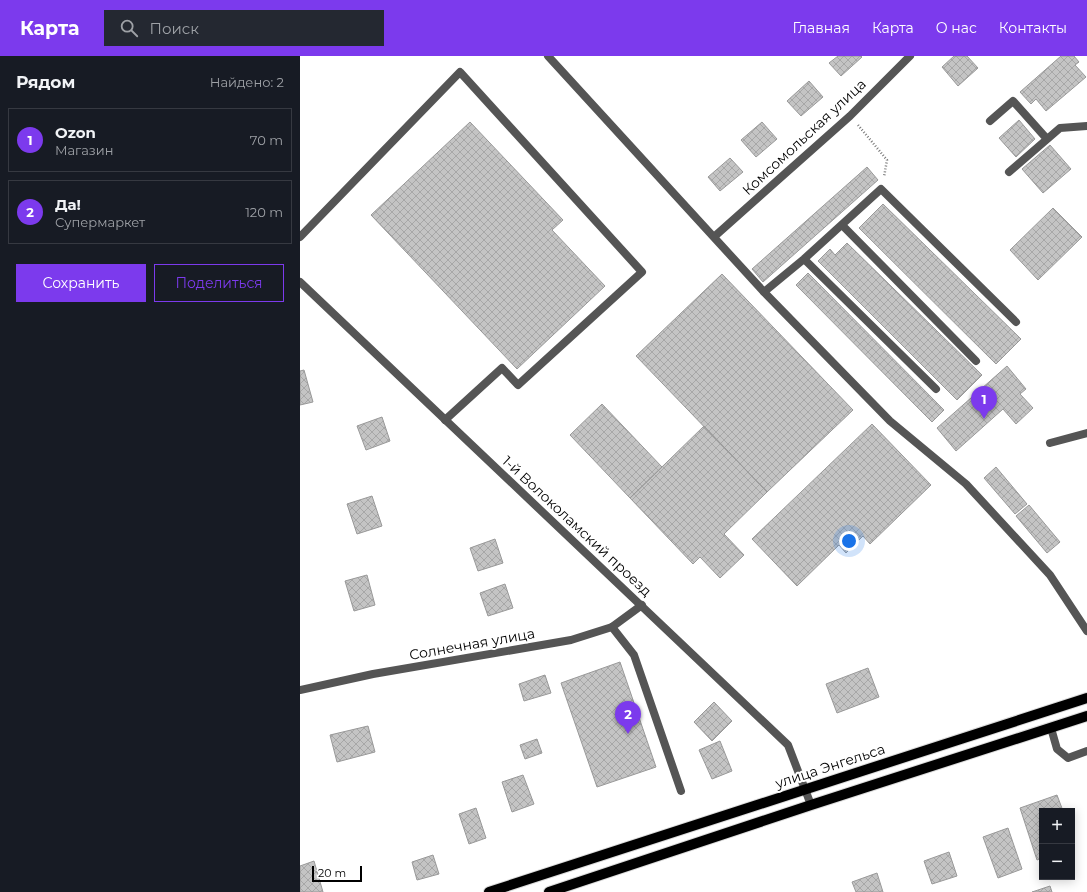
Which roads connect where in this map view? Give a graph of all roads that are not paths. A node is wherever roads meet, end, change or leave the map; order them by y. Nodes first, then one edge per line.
1 (548, 56) edge
2 (910, 56) edge
3 (990, 121) dead end
4 (1087, 126) edge
5 (1047, 139) junction
6 (1009, 172) dead end
7 (842, 225) junction
8 (715, 236) junction
9 (300, 237) edge
10 (804, 259) junction
11 (300, 282) edge
12 (764, 292) junction
13 (1016, 322) dead end
14 (976, 361) dead end
15 (936, 389) dead end
16 (445, 420) junction
17 (1087, 433) edge
18 (1050, 444) dead end
19 (642, 606) junction
20 (612, 627) junction
21 (1087, 631) edge
22 (300, 690) edge
23 (1087, 698) edge
24 (1087, 716) edge
25 (1051, 728) junction
26 (1087, 751) edge
27 (805, 788) junction
28 (681, 791) dead end
29 (812, 805) junction
30 (489, 892) edge
31 (549, 892) edge

1 - 8 street
2 - 8 street, Комсомольская улица
3 - 5 street
4 - 5 street
5 - 6 street
7 - 10 street
7 - 13 street
7 - 14 street
8 - 12 street
9 - 16 street
10 - 12 street
10 - 15 street
11 - 16 street, 1-й Волоколамский проезд
12 - 21 street
16 - 19 street, 1-й Волоколамский проезд
17 - 18 street
19 - 20 street, Солнечная улица
19 - 27 street, 1-й Волоколамский проезд
20 - 22 street, Солнечная улица
20 - 28 street
23 - 27 main road, улица Энгельса
24 - 25 main road
25 - 26 street
25 - 29 main road
27 - 29 street, 1-й Волоколамский проезд
27 - 30 main road, улица Энгельса
29 - 31 main road

